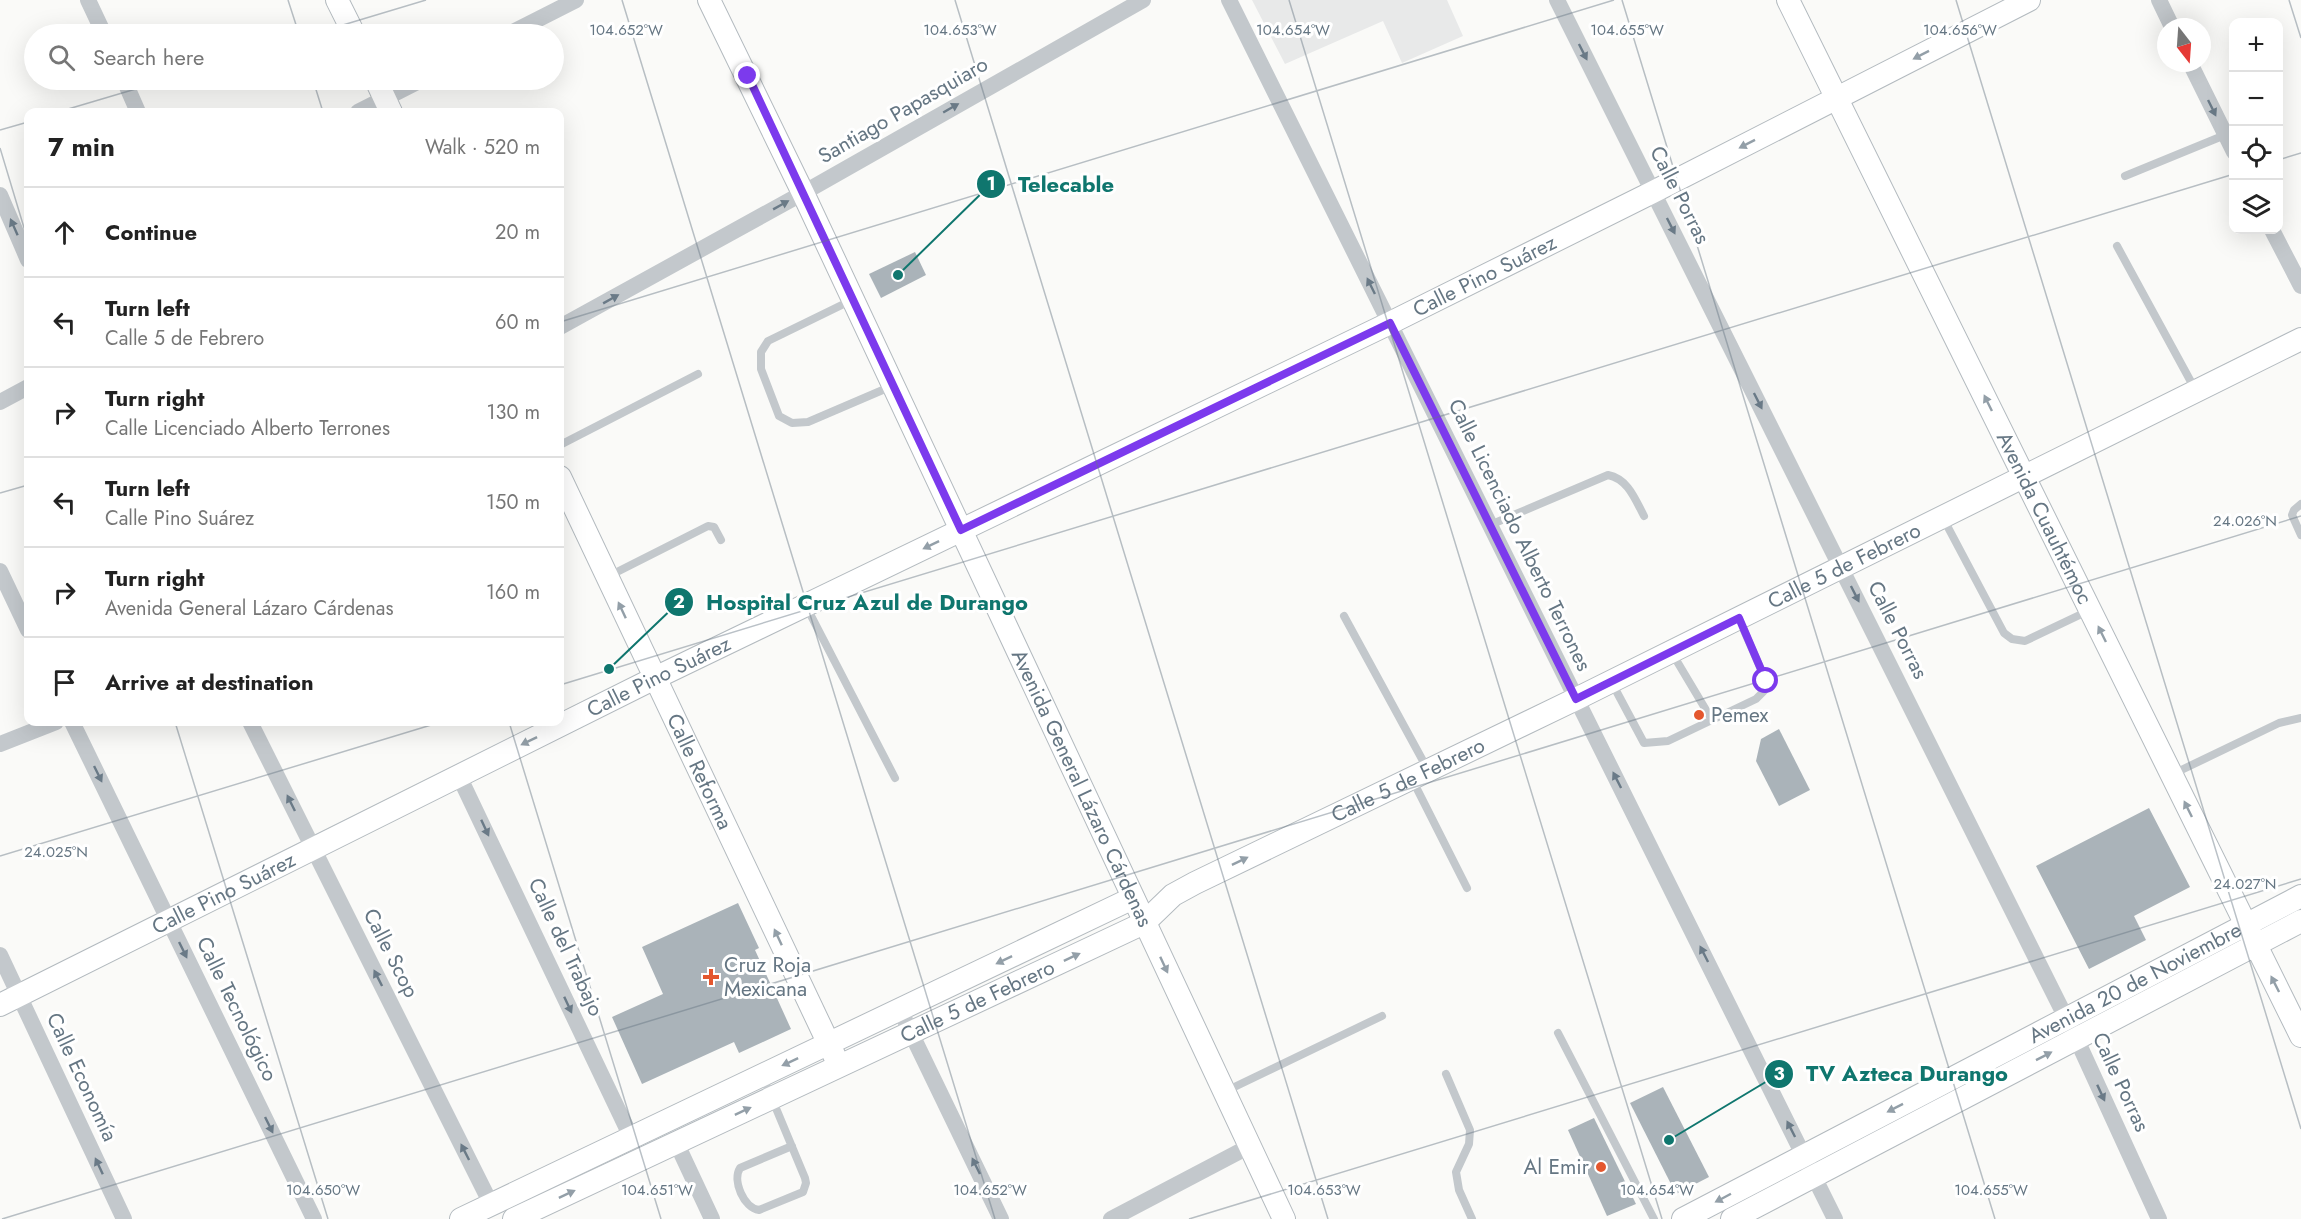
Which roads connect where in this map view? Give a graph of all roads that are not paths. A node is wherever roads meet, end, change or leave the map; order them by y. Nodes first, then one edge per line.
1 (88, 0) edge
2 (337, 0) edge
3 (576, 0) edge
4 (710, 0) edge
5 (1143, 0) edge
6 (1229, 0) edge
7 (1557, 0) edge
8 (1788, 0) edge
9 (2029, 0) edge
10 (2159, 0) edge
11 (2168, 18) edge
12 (99, 24) edge
13 (349, 24) edge
14 (529, 24) edge
15 (2194, 72) edge
16 (128, 90) edge
17 (399, 90) edge
18 (384, 97) edge
19 (1837, 98) junction
20 (136, 108) edge
21 (365, 108) edge
22 (2225, 135) junction
23 (2229, 143) edge
24 (2125, 176) dead end
25 (1653, 192) junction
26 (802, 193) junction
27 (0, 195) edge
28 (2274, 234) edge
29 (2117, 246) dead end
30 (24, 251) edge
31 (2301, 286) edge
32 (853, 300) junction
33 (1390, 323) junction
34 (564, 325) edge
35 (2301, 339) edge
36 (698, 374) dead end
37 (893, 386) junction
38 (24, 389) edge
39 (2196, 391) junction
40 (0, 402) edge
41 (564, 443) edge
42 (2025, 477) junction
43 (564, 486) edge
44 (2301, 504) edge
45 (1644, 516) dead end
46 (1943, 517) junction
47 (1490, 525) junction
48 (961, 530) junction
49 (2301, 535) edge
50 (721, 540) dead end
51 (1842, 568) junction
52 (0, 571) edge
53 (607, 578) junction
54 (806, 605) junction
55 (2090, 610) junction
56 (1344, 616) dead end
57 (1739, 618) junction
58 (24, 622) edge
59 (1672, 652) junction
60 (655, 678) junction
61 (1611, 682) junction
62 (1576, 699) junction
63 (2301, 718) edge
64 (1712, 720) junction
65 (564, 724) edge
66 (46, 726) edge
67 (74, 726) edge
68 (252, 726) edge
69 (559, 726) edge
70 (0, 744) edge
71 (2171, 774) junction
72 (1420, 775) junction
73 (459, 776) junction
74 (895, 778) dead end
75 (313, 848) junction
76 (1467, 888) dead end
77 (2301, 896) edge
78 (1132, 898) junction
79 (169, 921) junction
80 (2301, 921) edge
81 (1144, 923) junction
82 (2251, 935) junction
83 (0, 955) edge
84 (10, 1001) edge
85 (900, 1010) junction
86 (1382, 1016) dead end
87 (2066, 1019) junction
88 (911, 1033) junction
89 (1558, 1033) dead end
90 (2301, 1036) edge
91 (2077, 1040) junction
92 (828, 1044) junction
93 (839, 1066) junction
94 (1446, 1074) dead end
95 (762, 1075) junction
96 (1224, 1092) junction
97 (771, 1097) junction
98 (631, 1137) junction
99 (676, 1142) junction
100 (792, 1146) junction
101 (1250, 1146) junction
102 (1809, 1165) junction
103 (492, 1204) junction
104 (124, 1219) edge
105 (314, 1219) edge
106 (461, 1219) edge
107 (514, 1219) edge
108 (712, 1219) edge
109 (1001, 1219) edge
110 (1111, 1219) edge
111 (1284, 1219) edge
112 (1473, 1219) edge
113 (1654, 1219) edge
114 (1683, 1219) edge
115 (1732, 1219) edge
116 (1835, 1219) edge
117 (2159, 1219) edge

1 - 12 street
2 - 13 street
3 - 14 street
4 - 26 street, Avenida General Lázaro Cárdenas
26 -> 5 street, Santiago Papasquiaro
33 -> 6 street, Calle Licenciado Alberto Terrones
7 -> 25 street, Calle Porras
8 - 19 street, Avenida Cuauhtémoc
9 -> 19 street, Calle Pino Suárez
10 - 11 street
15 -> 22 street
16 - 20 street
17 - 18 street
18 - 21 street
19 -> 25 street, Calle Pino Suárez
42 -> 19 street, Avenida Cuauhtémoc
22 - 23 street
22 - 24 lane
25 - 33 street, Calle Pino Suárez
25 -> 51 street, Calle Porras
26 - 32 street, Avenida General Lázaro Cárdenas
34 -> 26 street, Santiago Papasquiaro
30 -> 27 street
28 - 31 street
29 - 39 lane
32 - 37 street, Avenida General Lázaro Cárdenas
32 - 37 lane
33 - 47 street, Calle Licenciado Alberto Terrones
33 - 48 street, Calle Pino Suárez
35 - 39 street, Calle 5 de Febrero
36 - 41 lane
37 - 48 street, Avenida General Lázaro Cárdenas
38 - 40 street
39 - 42 street, Calle 5 de Febrero
42 - 46 street, Calle 5 de Febrero
42 - 55 street, Avenida Cuauhtémoc
43 - 53 street, Calle Reforma
44 - 49 lane
45 - 47 lane
46 - 51 street, Calle 5 de Febrero
46 - 55 lane
47 - 62 street, Calle Licenciado Alberto Terrones
48 -> 54 street, Calle Pino Suárez
48 - 78 street, Avenida General Lázaro Cárdenas
50 - 53 lane
51 - 57 street, Calle 5 de Febrero
51 -> 87 street, Calle Porras
52 - 58 street
60 -> 53 street, Calle Reforma
54 - 60 street, Calle Pino Suárez
54 - 74 lane
71 -> 55 street, Avenida Cuauhtémoc
56 - 72 lane
57 - 59 street, Calle 5 de Febrero
57 - 64 lane
59 - 61 street, Calle 5 de Febrero
59 - 64 lane
60 -> 65 street, Calle Pino Suárez
92 -> 60 street, Calle Reforma
61 - 62 street, Calle 5 de Febrero
61 - 64 lane
62 - 72 street, Calle 5 de Febrero
102 -> 62 street, Calle Licenciado Alberto Terrones
63 - 71 lane
66 - 70 street
67 -> 79 street, Calle Tecnológico
75 -> 68 street, Calle Scop
69 -> 73 street, Calle Pino Suárez
82 -> 71 street, Avenida Cuauhtémoc
72 - 76 lane
81 -> 72 street, Calle 5 de Febrero
73 - 75 street, Calle Pino Suárez
73 -> 98 street, Calle del Trabajo
75 - 79 street, Calle Pino Suárez
103 -> 75 street, Calle Scop
77 - 82 street, Avenida 20 de Noviembre
78 - 81 street, Avenida General Lázaro Cárdenas
78 -> 85 street, Calle 5 de Febrero
79 - 84 street, Calle Pino Suárez
79 -> 105 street, Calle Tecnológico
80 - 82 street, Avenida 20 de Noviembre
88 -> 81 street, Calle 5 de Febrero
81 -> 96 street, Avenida General Lázaro Cárdenas
82 - 87 street, Avenida 20 de Noviembre
90 -> 82 street, Avenida Cuauhtémoc
82 - 91 street, Avenida 20 de Noviembre
83 - 84 street, Calle Economía
104 -> 84 street, Calle Economía
85 - 88 street
85 - 92 street, Calle 5 de Febrero
86 - 96 lane
87 - 91 street, Calle Porras
87 -> 102 street, Avenida 20 de Noviembre
88 - 93 street, Calle 5 de Febrero
109 -> 88 street
89 - 113 lane
102 -> 91 street, Avenida 20 de Noviembre
91 -> 117 street, Calle Porras
92 - 93 street, Calle Reforma
92 -> 95 street, Calle 5 de Febrero
93 - 97 street, Calle 5 de Febrero
94 - 112 lane
95 - 97 lane
95 - 98 street, Calle 5 de Febrero
96 - 101 street, Avenida General Lázaro Cárdenas
99 -> 97 street, Calle 5 de Febrero
97 - 100 lane
98 - 103 street, Calle 5 de Febrero
107 -> 99 street, Calle 5 de Febrero
99 - 108 street
100 - 100 lane
101 - 110 street
101 - 111 street, Avenida General Lázaro Cárdenas
102 -> 114 street, Avenida 20 de Noviembre
102 - 115 street, Avenida 20 de Noviembre
102 - 116 street, Calle Licenciado Alberto Terrones
103 - 106 street, Calle 5 de Febrero

